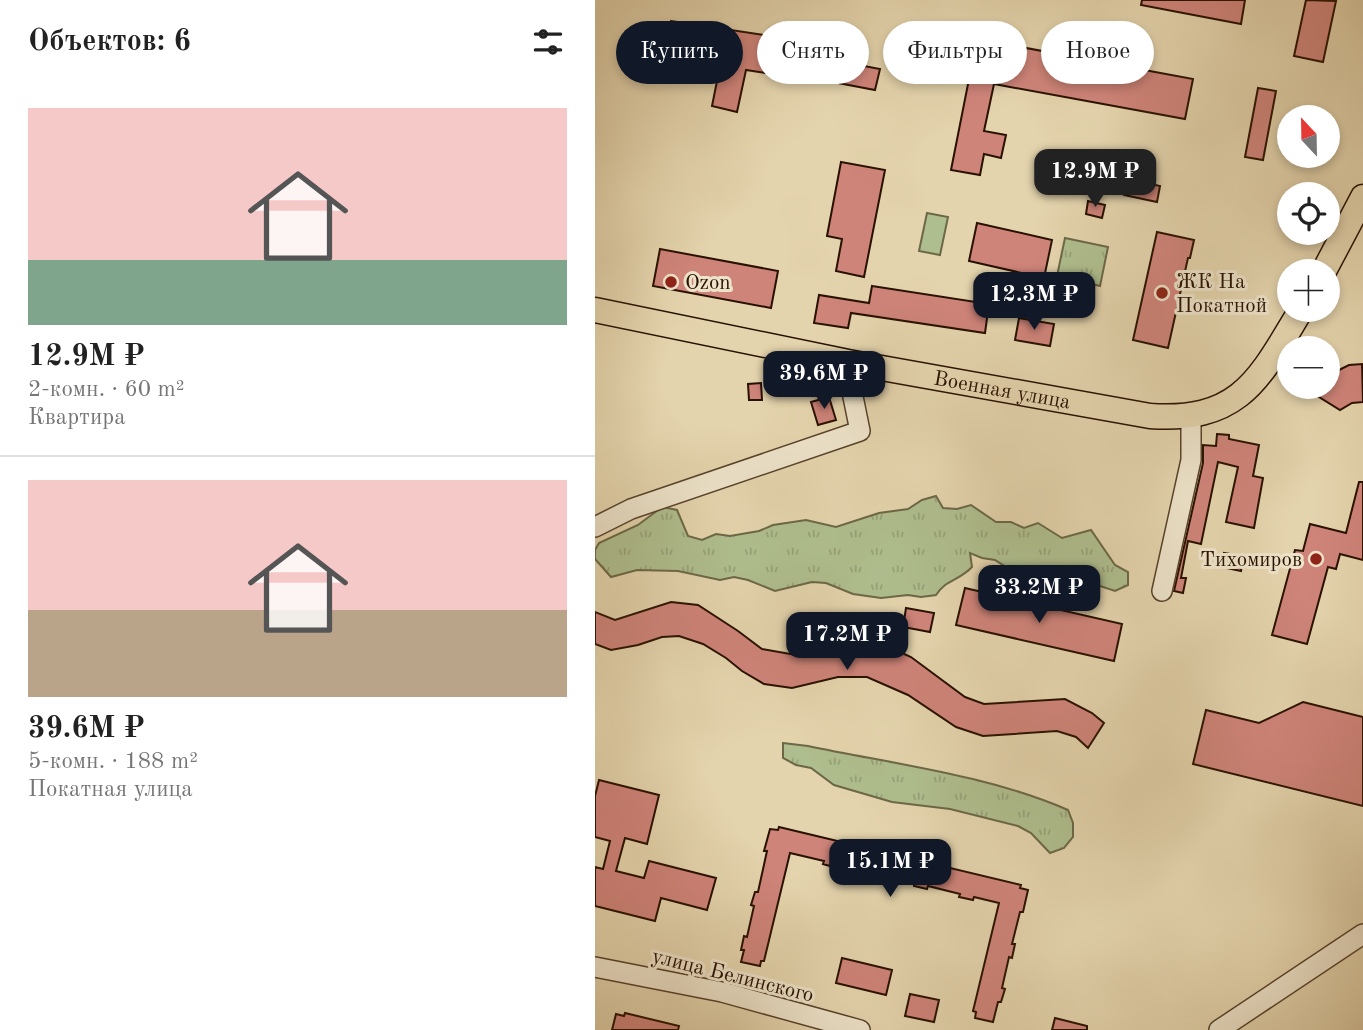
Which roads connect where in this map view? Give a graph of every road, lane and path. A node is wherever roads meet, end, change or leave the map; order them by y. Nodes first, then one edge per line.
1 (1363, 197) edge
2 (1330, 259) edge
3 (595, 310) edge
4 (1294, 322) edge
5 (848, 362) junction
6 (1197, 414) junction
7 (595, 527) edge
8 (1162, 591) dead end
9 (1363, 934) edge
10 (595, 967) edge
11 (860, 1030) edge
12 (1219, 1030) edge

1 - 2 main road
3 - 5 main road, Военная улица
4 - 6 main road
5 - 6 main road, Военная улица
5 - 7 street
6 - 8 street
9 - 12 street
10 - 11 street, улица Белинского

